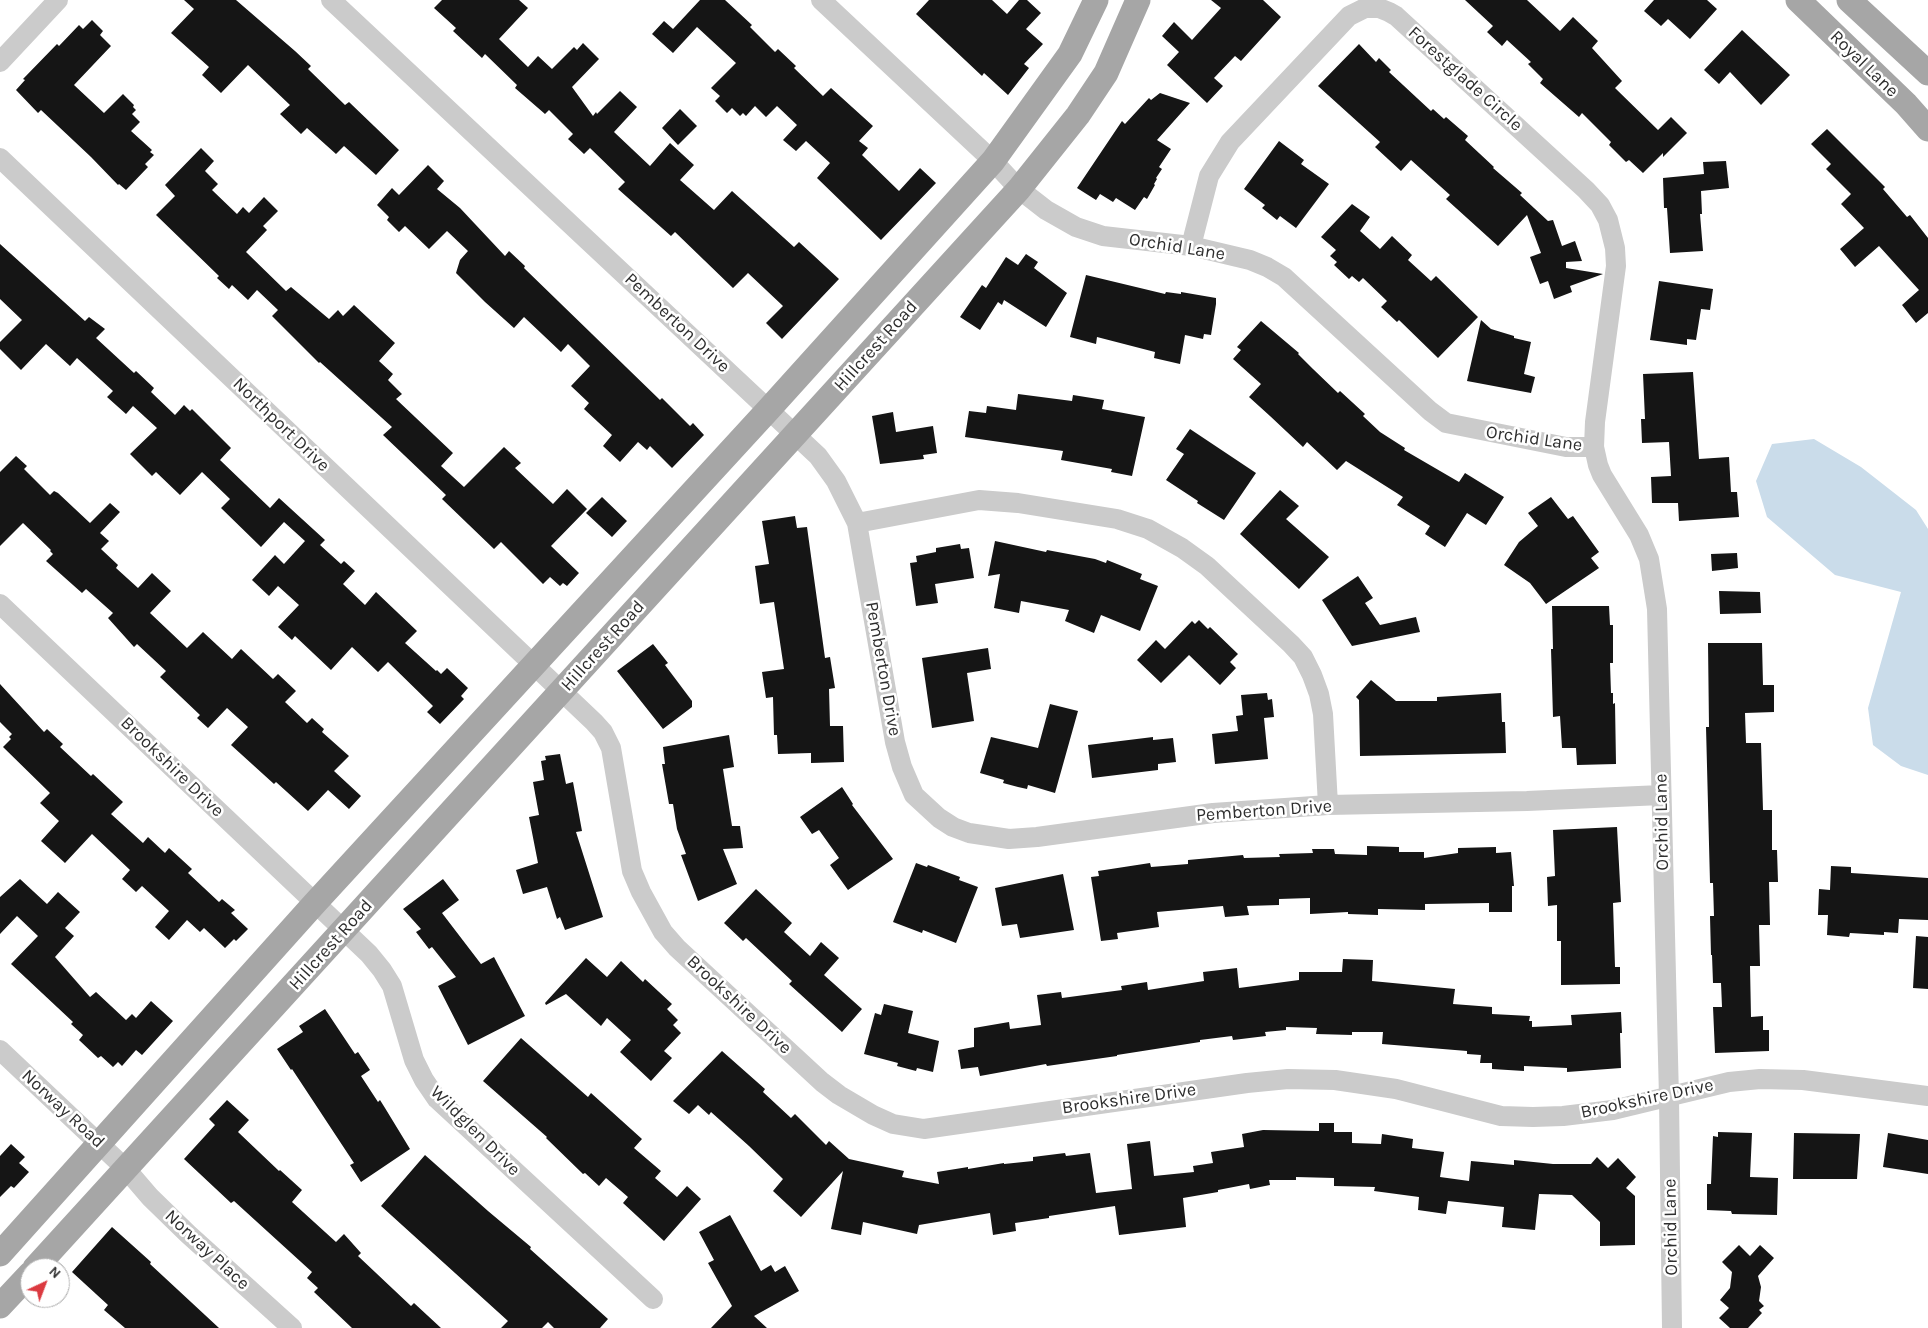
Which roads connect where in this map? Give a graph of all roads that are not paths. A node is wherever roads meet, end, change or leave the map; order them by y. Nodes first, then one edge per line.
1 (58, 0) edge
2 (331, 0) edge
3 (821, 0) edge
4 (1096, 0) edge
5 (1138, 0) edge
6 (1798, 0) edge
7 (1849, 0) edge
8 (0, 62) edge
9 (1928, 74) edge
10 (1928, 130) edge
11 (0, 158) edge
12 (993, 161) junction
13 (1019, 189) junction
14 (1190, 246) junction
15 (769, 409) junction
16 (796, 434) junction
17 (1594, 447) junction
18 (857, 523) junction
19 (0, 604) edge
20 (533, 666) junction
21 (561, 692) junction
22 (1661, 796) junction
23 (1328, 805) junction
24 (315, 903) junction
25 (344, 930) junction
26 (0, 1050) edge
27 (1928, 1096) edge
28 (1669, 1098) junction
29 (98, 1143) junction
30 (126, 1169) junction
31 (0, 1254) edge
32 (44, 1258) edge
33 (20, 1285) edge
34 (653, 1299) dead end
35 (0, 1306) edge
36 (292, 1328) edge
37 (1672, 1328) edge

1 - 8 street
2 - 15 street, Pemberton Drive
3 - 12 street, Orchid Lane
4 - 12 main road, Hillcrest Road
5 - 13 main road, Hillcrest Road
6 - 10 main road, Royal Lane
7 - 9 main road, Royal Lane
11 - 20 street, Northport Drive
12 - 13 street, Orchid Lane
12 - 15 main road, Hillcrest Road
13 - 14 street, Orchid Lane
13 - 16 main road, Hillcrest Road
14 - 17 street, Orchid Lane
14 - 17 street, Forestglade Circle
15 - 16 street, Pemberton Drive
15 - 20 main road, Hillcrest Road
16 - 18 street, Pemberton Drive
16 - 21 main road, Hillcrest Road
17 - 22 street, Orchid Lane
18 - 23 street
18 - 23 street, Pemberton Drive
19 - 24 street, Brookshire Drive
20 - 21 street, Northport Drive
20 - 24 main road, Hillcrest Road
21 - 25 main road, Hillcrest Road
21 - 28 street, Brookshire Drive
22 - 23 street, Pemberton Drive
22 - 28 street, Orchid Lane
24 - 25 street, Brookshire Drive
24 - 29 main road, Hillcrest Road
25 - 30 main road, Hillcrest Road
25 - 34 street, Wildglen Drive
26 - 29 street, Norway Road
27 - 28 street, Brookshire Drive
28 - 37 street, Orchid Lane
29 - 30 street, Norway Road
29 - 31 main road, Hillcrest Road
30 - 32 main road, Hillcrest Road
30 - 36 street, Norway Place
33 - 35 main road

